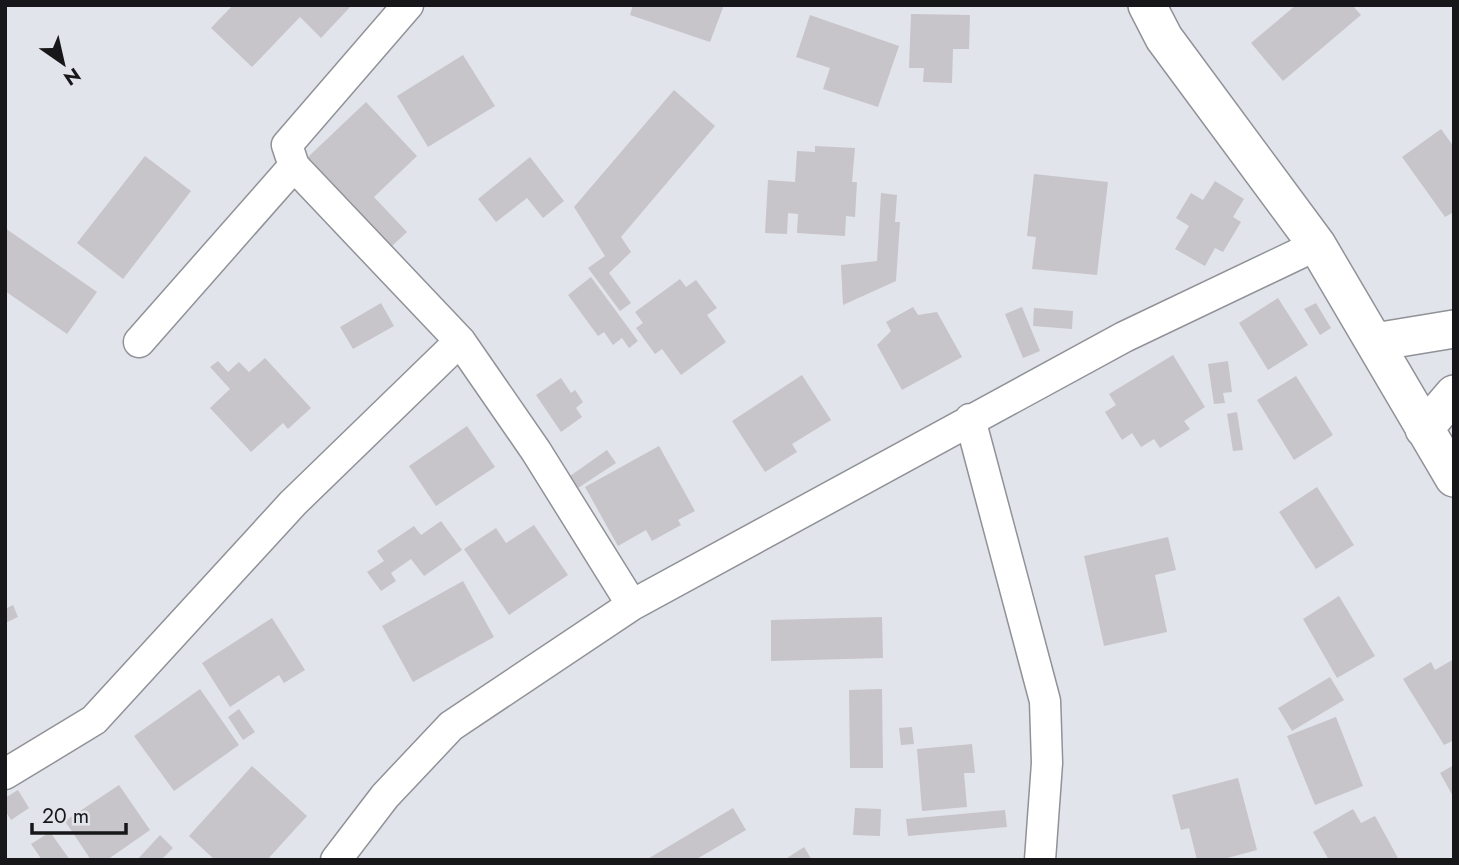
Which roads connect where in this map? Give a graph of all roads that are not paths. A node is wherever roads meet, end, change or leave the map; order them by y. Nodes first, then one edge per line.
1 (408, 5) edge
2 (1147, 5) edge
3 (295, 166) junction
4 (1317, 244) junction
5 (1454, 330) edge
6 (460, 341) junction
7 (139, 342) dead end
8 (1375, 342) junction
9 (1454, 394) edge
10 (970, 419) junction
11 (1423, 429) junction
12 (1454, 478) edge
13 (632, 605) junction
14 (5, 774) edge
15 (336, 860) edge
16 (1040, 860) edge

1 - 3 street
2 - 4 street
3 - 6 street
3 - 7 street
4 - 8 street
4 - 10 street
5 - 8 street
6 - 13 street
6 - 14 street
8 - 11 street
9 - 11 street
10 - 13 street
10 - 16 street
11 - 12 street
13 - 15 street

